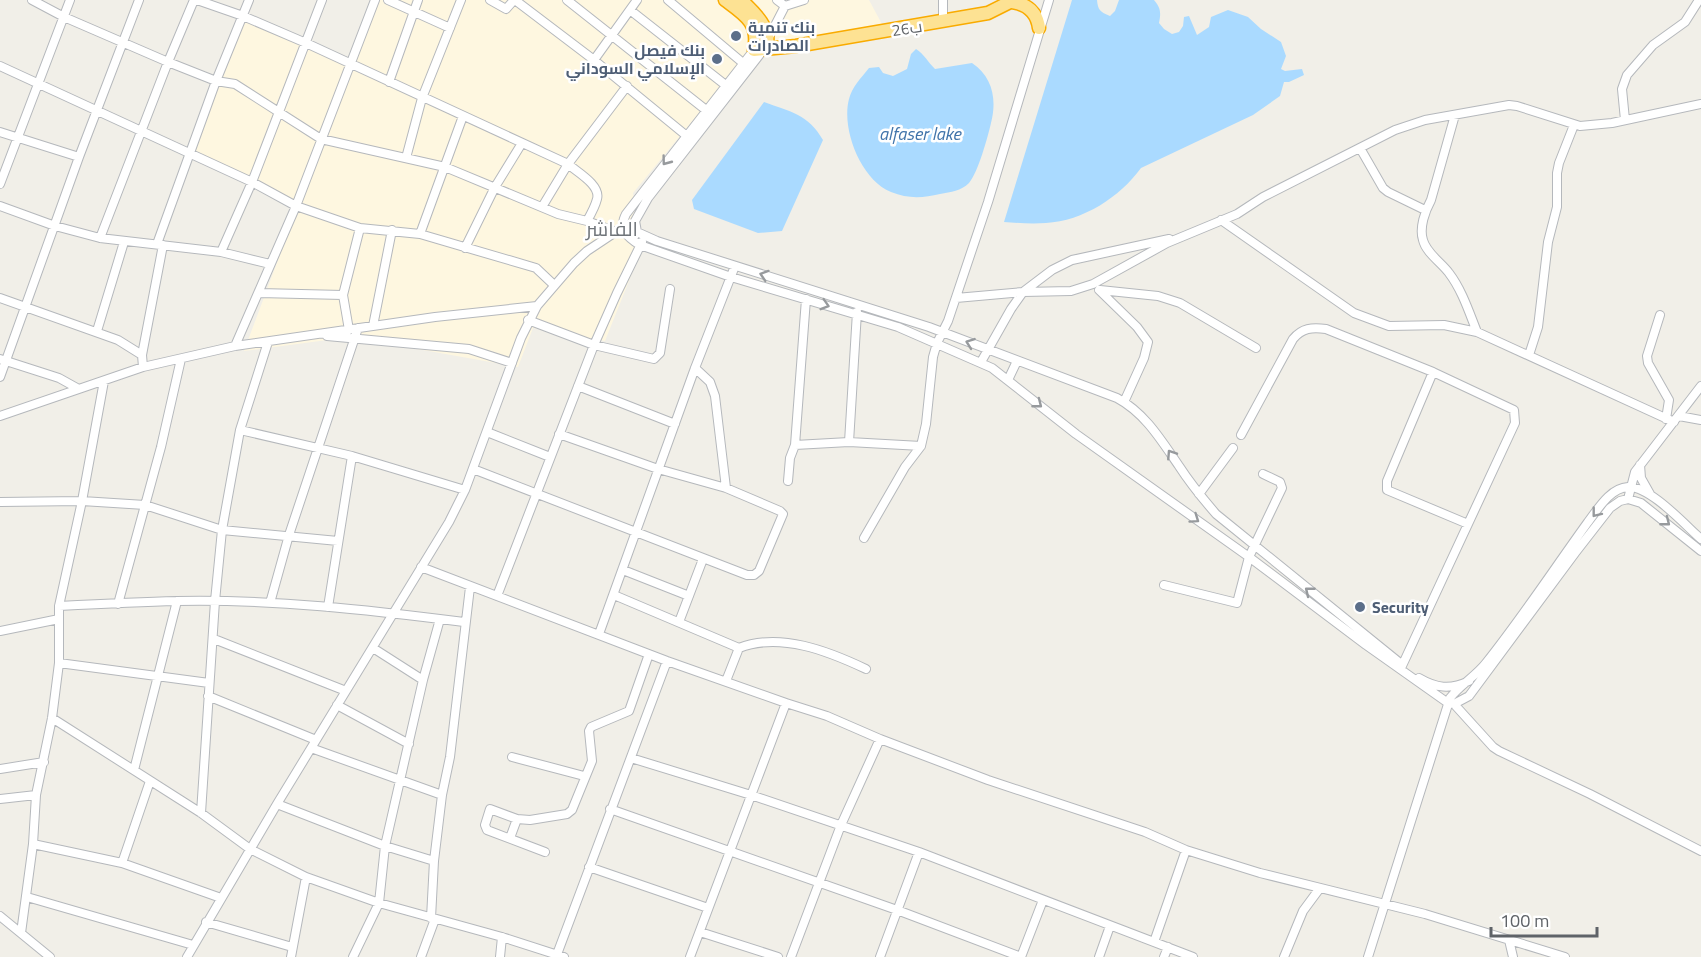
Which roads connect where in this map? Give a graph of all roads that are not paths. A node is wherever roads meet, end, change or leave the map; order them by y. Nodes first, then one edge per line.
1 (32, 0) edge
2 (70, 0) edge
3 (139, 0) edge
4 (196, 0) edge
5 (249, 0) edge
6 (322, 0) edge
7 (375, 0) edge
8 (388, 0) edge
9 (418, 0) edge
10 (461, 0) edge
11 (490, 0) edge
12 (514, 0) edge
13 (567, 0) edge
14 (637, 0) edge
15 (668, 0) edge
16 (725, 0) edge
17 (741, 0) edge
18 (777, 0) edge
19 (804, 0) edge
20 (943, 0) edge
21 (1049, 0) edge
22 (1699, 0) edge
23 (1013, 1) edge
24 (785, 6) junction
25 (630, 10) junction
26 (414, 12) junction
27 (243, 16) junction
28 (64, 17) junction
29 (943, 22) junction
30 (450, 28) junction
31 (1039, 28) junction
32 (611, 34) junction
33 (761, 42) junction
34 (122, 43) junction
35 (306, 43) junction
36 (594, 60) junction
37 (168, 62) junction
38 (743, 63) junction
39 (351, 65) junction
40 (0, 66) edge
41 (216, 81) junction
42 (389, 82) junction
43 (39, 84) junction
44 (627, 86) junction
45 (728, 88) junction
46 (422, 98) junction
47 (1701, 103) edge
48 (97, 110) junction
49 (706, 110) junction
50 (279, 111) junction
51 (1455, 115) junction
52 (463, 116) junction
53 (1624, 120) junction
54 (1574, 125) junction
55 (141, 130) junction
56 (0, 132) edge
57 (689, 138) junction
58 (18, 139) junction
59 (321, 139) junction
60 (522, 143) junction
61 (1360, 148) junction
62 (190, 154) junction
63 (79, 157) junction
64 (406, 158) junction
65 (568, 164) junction
66 (445, 167) junction
67 (252, 182) junction
68 (0, 184) edge
69 (495, 187) junction
70 (0, 206) edge
71 (296, 206) junction
72 (542, 207) junction
73 (1425, 210) junction
74 (1221, 220) junction
75 (587, 221) junction
76 (55, 226) junction
77 (635, 226) junction
78 (360, 228) junction
79 (619, 229) junction
80 (392, 230) junction
81 (420, 234) junction
82 (645, 236) junction
83 (1183, 236) junction
84 (100, 238) junction
85 (124, 242) junction
86 (160, 244) junction
87 (640, 245) junction
88 (465, 248) junction
89 (221, 252) junction
90 (695, 253) junction
91 (691, 263) junction
92 (270, 264) junction
93 (735, 266) junction
94 (731, 277) junction
95 (791, 284) junction
96 (1093, 284) junction
97 (554, 285) junction
98 (670, 289) dead end
99 (1100, 291) junction
100 (1023, 292) junction
101 (259, 293) junction
102 (789, 294) junction
103 (343, 295) junction
104 (0, 298) edge
105 (956, 298) junction
106 (806, 299) junction
107 (858, 305) junction
108 (27, 306) junction
109 (537, 306) junction
110 (857, 315) junction
111 (1660, 315) dead end
112 (900, 318) junction
113 (528, 320) junction
114 (373, 326) junction
115 (898, 327) junction
116 (358, 328) junction
117 (349, 330) junction
118 (97, 331) junction
119 (1478, 332) junction
120 (942, 333) junction
121 (312, 335) junction
122 (355, 339) junction
123 (268, 342) junction
124 (937, 343) junction
125 (594, 345) junction
126 (235, 346) junction
127 (1256, 348) dead end
128 (989, 350) junction
129 (142, 355) junction
130 (1529, 355) junction
131 (181, 359) junction
132 (3, 360) edge
133 (1017, 361) junction
134 (981, 362) junction
135 (512, 363) junction
136 (143, 367) junction
137 (695, 368) junction
138 (1434, 372) junction
139 (0, 377) edge
140 (1008, 380) junction
141 (104, 381) junction
142 (578, 386) junction
143 (1701, 386) edge
144 (77, 388) junction
145 (1691, 400) junction
146 (1124, 402) junction
147 (1701, 404) edge
148 (0, 416) edge
149 (1673, 419) junction
150 (1701, 420) edge
151 (675, 424) junction
152 (240, 430) junction
153 (487, 432) junction
154 (559, 434) junction
155 (1241, 435) dead end
156 (849, 442) junction
157 (795, 446) junction
158 (921, 446) junction
159 (318, 448) junction
160 (1233, 448) dead end
161 (352, 456) junction
162 (550, 457) junction
163 (1640, 465) junction
164 (473, 469) junction
165 (658, 469) junction
166 (1263, 474) dead end
167 (789, 480) dead end
168 (1631, 487) junction
169 (726, 488) junction
170 (465, 490) junction
171 (1199, 494) junction
172 (536, 495) junction
173 (1652, 497) junction
174 (1628, 499) junction
175 (82, 501) junction
176 (0, 502) edge
177 (145, 505) junction
178 (1468, 524) junction
179 (222, 530) junction
180 (636, 532) junction
181 (288, 535) junction
182 (864, 538) dead end
183 (1701, 538) edge
184 (338, 541) junction
185 (1255, 547) junction
186 (1701, 551) edge
187 (1249, 557) junction
188 (703, 559) junction
189 (421, 567) junction
190 (623, 570) junction
191 (1164, 585) dead end
192 (470, 587) junction
193 (1546, 587) junction
194 (614, 595) junction
195 (497, 596) junction
196 (689, 596) junction
197 (177, 601) junction
198 (215, 601) junction
199 (270, 603) junction
200 (118, 604) junction
201 (59, 606) junction
202 (328, 607) junction
203 (394, 613) junction
204 (1332, 614) junction
205 (58, 619) junction
206 (440, 619) junction
207 (464, 622) junction
208 (679, 622) junction
209 (0, 631) edge
210 (599, 634) junction
211 (214, 639) junction
212 (373, 648) junction
213 (740, 648) junction
214 (649, 654) junction
215 (667, 661) junction
216 (59, 663) junction
217 (1401, 667) junction
218 (866, 669) dead end
219 (159, 677) junction
220 (423, 680) junction
221 (726, 681) junction
222 (1469, 681) junction
223 (209, 683) junction
224 (346, 690) junction
225 (208, 696) junction
226 (786, 703) junction
227 (1451, 704) junction
228 (337, 705) junction
229 (52, 718) junction
230 (880, 739) junction
231 (314, 744) junction
232 (410, 744) junction
233 (512, 757) dead end
234 (631, 758) junction
235 (44, 762) junction
236 (0, 769) edge
237 (134, 770) junction
238 (585, 776) junction
239 (150, 781) junction
240 (401, 782) junction
241 (36, 795) junction
242 (442, 795) junction
243 (751, 795) junction
244 (0, 799) edge
245 (277, 804) junction
246 (610, 809) junction
247 (201, 813) junction
248 (517, 819) junction
249 (841, 825) junction
250 (510, 838) junction
251 (33, 844) junction
252 (385, 846) junction
253 (250, 849) junction
254 (1186, 850) junction
255 (1701, 851) edge
256 (545, 852) dead end
257 (919, 852) junction
258 (730, 853) junction
259 (434, 861) junction
260 (123, 862) junction
261 (589, 867) junction
262 (306, 877) junction
263 (818, 883) junction
264 (1320, 888) junction
265 (27, 897) junction
266 (221, 898) junction
267 (1043, 900) junction
268 (379, 903) junction
269 (1386, 903) junction
270 (708, 908) junction
271 (897, 910) junction
272 (0, 916) edge
273 (433, 918) junction
274 (206, 922) junction
275 (1110, 926) junction
276 (700, 932) junction
277 (21, 933) junction
278 (502, 937) junction
279 (1509, 940) junction
280 (1154, 942) junction
281 (193, 945) junction
282 (292, 947) junction
283 (1168, 947) junction
284 (559, 956) edge
285 (50, 957) edge
286 (187, 957) edge
287 (291, 957) edge
288 (353, 957) edge
289 (421, 957) edge
290 (500, 957) edge
291 (690, 957) edge
292 (778, 957) edge
293 (791, 957) edge
294 (880, 957) edge
295 (1021, 957) edge
296 (1099, 957) edge
297 (1164, 957) edge
298 (1193, 957) edge
299 (1284, 957) edge
300 (1368, 957) edge
301 (1513, 957) edge
302 (1565, 957) edge

1 - 28 street
2 - 28 street
3 - 34 street
4 - 27 street
4 - 37 street
5 - 27 street
6 - 35 street
7 - 39 street
8 - 26 street
9 - 26 street
10 - 30 street
11 - 12 street
12 - 36 street
13 - 32 street
14 - 25 street
15 - 38 street
16 - 33 highway
17 - 33 highway
18 - 24 street
19 - 24 street
20 - 29 street
21 - 31 street
22 - 53 street
23 - 29 highway, 26ب
23 - 31 highway
24 - 33 street
25 - 32 street
25 - 45 street
26 - 30 street
26 - 42 street
27 - 35 street
27 - 41 street
28 - 34 street
28 - 43 street
29 - 33 highway, 26ب
30 - 46 street
31 - 105 street
32 - 36 street
32 - 49 street
33 - 38 street
33 - 45 street
34 - 37 street
34 - 48 street
35 - 39 street
35 - 50 street
36 - 44 street
37 - 41 street
37 - 55 street
38 - 45 street
39 - 42 street
39 - 59 street
40 - 43 street
41 - 50 street
41 - 62 street
42 - 46 street
43 - 48 street
43 - 58 street
44 - 57 street
44 - 65 street
45 - 49 street
45 - 57 street
46 - 52 street
46 - 64 street
47 - 53 street
48 - 55 street
48 - 63 street
49 - 57 street
50 - 59 street
50 - 67 street
51 - 54 street
51 - 61 street
51 - 73 street
52 - 60 street
52 - 66 street
53 - 54 street
54 - 130 street
55 - 62 street
55 - 84 street
56 - 58 street
57 - 77 street
57 -> 79 street
58 - 63 street
58 - 68 street
59 - 64 street
59 - 71 street
60 - 65 street
60 - 69 street
61 - 73 street
61 - 74 street
62 - 67 street
62 - 86 street
63 - 76 street
64 - 66 street
65 - 72 street
65 - 75 street
66 - 69 street
66 - 81 street
67 - 71 street
67 - 89 street
69 - 72 street
69 - 88 street
70 - 76 street
71 - 78 street
71 - 92 street
72 - 75 street
73 - 119 street
74 - 83 street
74 - 119 street
75 - 79 street
76 - 84 street
76 - 108 street
77 - 79 street
77 - 82 street
78 - 80 street
78 - 103 street
79 - 87 street
79 - 97 street
80 - 81 street
80 - 114 street
81 - 88 street
82 - 87 street
82 - 90 street
83 - 96 street
83 - 100 street
84 - 85 street
85 - 86 street
85 - 118 street
86 - 89 street
86 - 129 street
87 - 91 street
87 - 125 street
88 - 97 street
89 - 92 street
90 - 91 street
90 - 93 street
91 - 94 street
92 - 101 street
93 - 94 street
95 -> 93 street
94 - 102 street
94 - 137 street
95 - 102 street
95 - 107 street
96 - 99 street
96 - 100 street
97 - 109 street
98 - 125 street
99 - 127 street
99 - 146 street
100 - 105 street
100 - 128 street
101 - 103 street
101 - 126 street
102 - 106 street
103 - 117 street
104 - 108 street
105 - 120 street
106 -> 110 street
106 - 157 street
107 - 110 street
107 - 112 street
108 - 118 street
108 - 132 street
109 - 113 street
109 - 114 street
110 - 115 street
110 - 156 street
111 - 149 street
112 - 115 street
112 - 120 street
113 - 125 street
113 - 135 street
114 - 116 street
115 - 124 street
116 - 117 street
116 - 122 street
117 - 121 street
118 - 129 street
119 - 130 street
120 - 124 street
128 -> 120 street
121 - 122 street
121 - 123 street
122 - 135 street
122 - 159 street
123 - 126 street
123 - 152 street
124 - 134 street
124 - 158 street
125 - 142 street
126 - 131 street
128 - 133 street
128 - 134 street
129 - 136 street
130 - 149 street
131 - 136 street
131 - 177 street
132 - 139 street
132 - 144 street
133 - 140 street
133 - 146 street
134 - 140 street
135 - 153 street
136 - 141 street
137 - 151 street
137 - 169 street
138 - 155 street
138 - 178 street
138 - 178 street
140 -> 187 street
141 - 144 street
141 - 175 street
142 - 151 street
142 - 154 street
143 - 145 street
144 - 148 street
145 - 147 street
145 - 149 street
171 -> 146 street
149 - 150 street
149 - 163 street
151 - 165 street
152 - 159 street
152 - 179 street
153 - 162 street
153 - 164 street
154 - 162 street
154 - 165 street
156 - 157 street
156 - 158 street
157 - 167 street
158 - 182 street
159 - 161 street
159 - 181 street
160 - 171 street
161 - 170 street
161 - 184 street
162 - 172 street
163 - 168 street
163 - 173 street
164 - 170 street
164 - 172 street
165 - 169 street
165 - 180 street
166 - 185 street
168 - 173 street
168 - 174 street
168 -> 193 street
169 - 188 street
170 - 189 street
171 - 185 street
172 - 180 street
172 - 195 street
173 - 183 street
174 -> 186 street
174 - 193 street
175 - 176 street
175 - 177 street
175 - 201 street
177 - 179 street
177 - 200 street
178 - 217 street
179 - 181 street
179 - 198 street
180 - 188 street
180 - 190 street
181 - 184 street
181 - 199 street
184 - 202 street
185 - 187 street
204 -> 185 street
187 - 191 street
187 - 204 street
188 - 196 street
189 - 192 street
189 - 203 street
190 - 194 street
190 - 196 street
192 - 195 street
192 - 207 street
193 - 222 street
193 - 227 street
194 - 208 street
194 - 210 street
195 - 210 street
196 - 208 street
197 - 198 street
197 - 200 street
197 - 219 street
198 - 199 street
198 - 211 street
199 - 202 street
200 - 201 street
201 - 205 street
202 - 203 street
203 - 206 street
203 - 212 street
204 - 217 street
205 - 209 street
205 - 216 street
206 - 207 street
206 - 220 street
207 - 242 street
208 - 213 street
210 - 214 street
211 - 223 street
211 - 224 street
212 - 220 street
212 - 224 street
213 - 218 street
213 - 221 street
214 - 215 street
214 - 238 street
215 - 221 street
215 - 234 street
216 - 219 street
216 - 229 street
217 - 222 street
217 - 227 street
219 - 223 street
219 - 237 street
220 - 232 street
221 - 226 street
222 - 227 street
223 - 225 street
224 - 228 street
225 - 231 street
225 - 247 street
226 - 230 street
226 - 243 street
227 - 255 street
227 - 269 street
228 - 231 street
228 - 232 street
229 - 235 street
229 - 237 street
230 - 249 street
230 - 254 street
231 - 240 street
231 - 245 street
232 - 240 street
233 - 238 street
234 - 243 street
234 - 246 street
235 - 236 street
235 - 241 street
237 - 239 street
238 - 248 street
239 - 247 street
239 - 260 street
240 - 242 street
240 - 252 street
241 - 244 street
241 - 251 street
242 - 259 street
243 - 249 street
243 - 258 street
245 - 252 street
245 - 253 street
246 - 258 street
246 - 261 street
247 - 253 street
248 - 250 street
248 - 250 street
249 - 257 street
249 - 263 street
250 - 256 street
251 - 260 street
251 - 265 street
252 - 259 street
252 - 268 street
253 - 262 street
253 - 266 street
254 - 264 street
254 - 280 street
257 - 267 street
257 - 271 street
258 - 263 street
258 - 270 street
259 - 273 street
260 - 266 street
261 - 270 street
261 - 284 street
262 - 268 street
262 - 282 street
263 - 271 street
263 - 293 street
264 - 269 street
264 - 299 street
265 - 277 street
265 - 281 street
266 - 274 street
267 - 275 street
267 - 295 street
268 - 273 street
268 - 288 street
269 - 279 street
269 - 300 street
270 - 276 street
271 - 294 street
271 - 295 street
272 - 277 street
273 - 278 street
273 - 289 street
274 - 281 street
274 - 282 street
275 - 280 street
275 - 296 street
276 - 291 street
276 - 292 street
277 - 285 street
278 - 284 street
278 - 290 street
279 - 301 street
279 - 302 street
280 - 283 street
281 - 286 street
282 - 287 street
283 - 297 street
283 - 298 street

